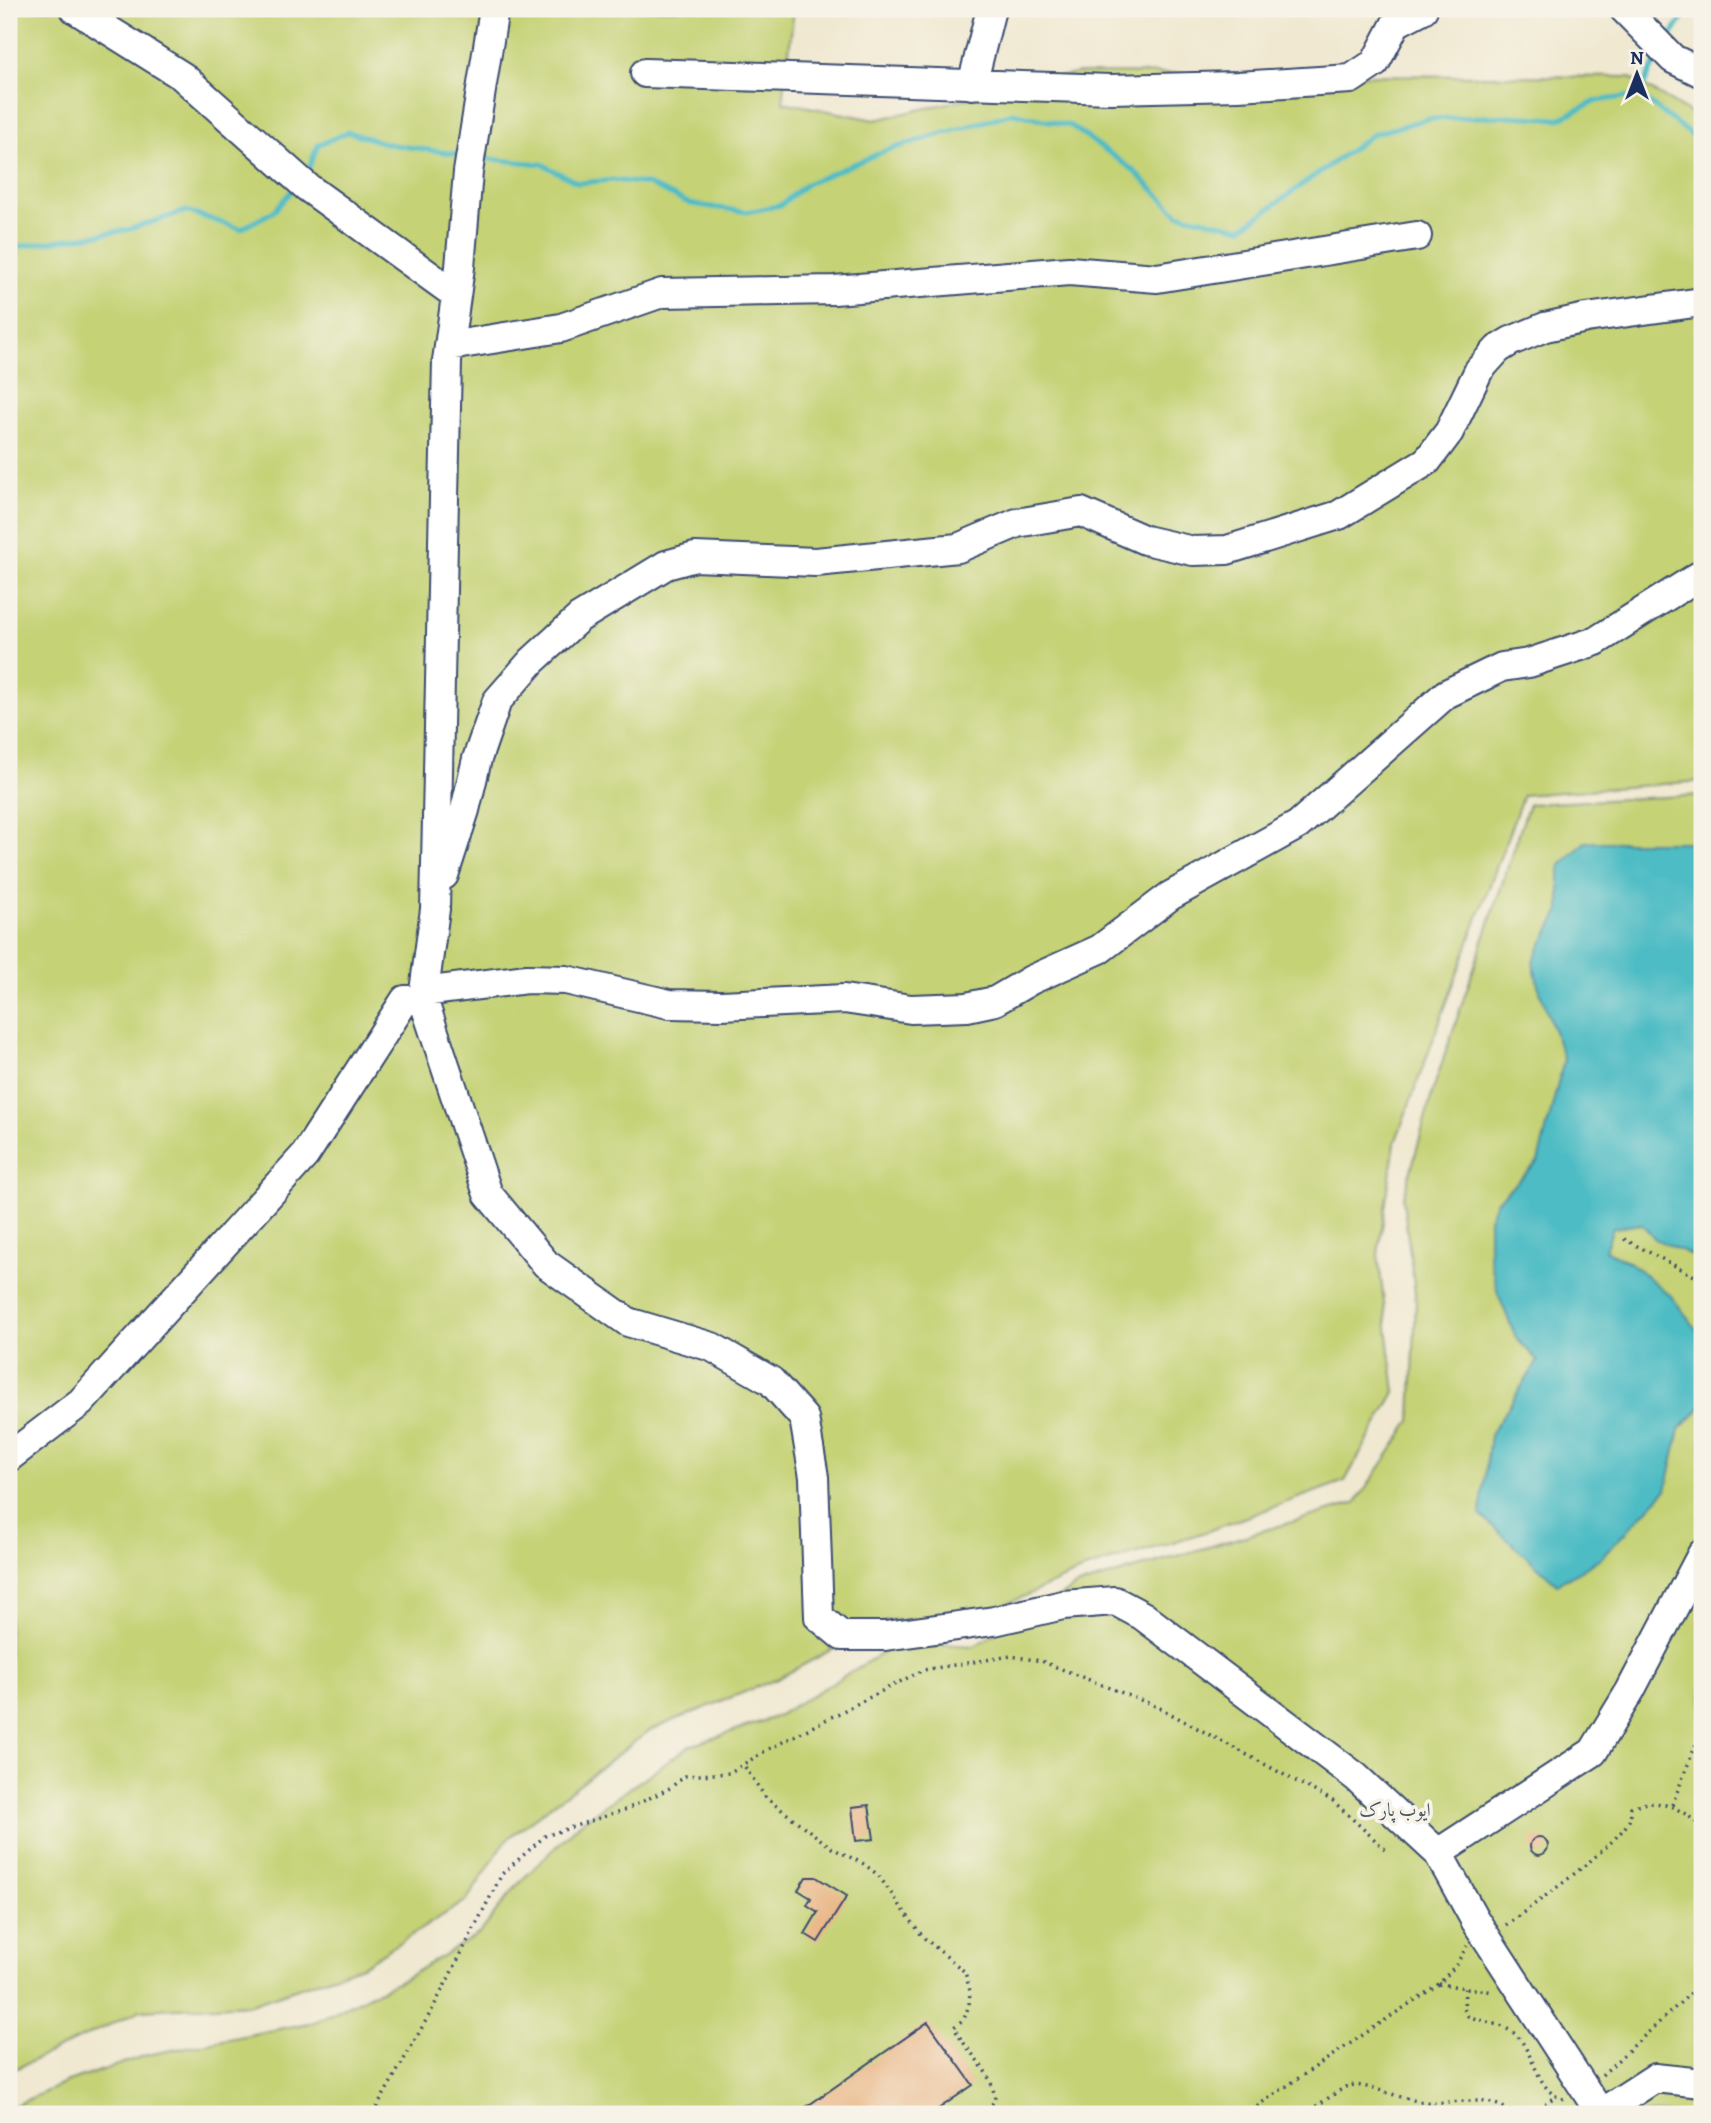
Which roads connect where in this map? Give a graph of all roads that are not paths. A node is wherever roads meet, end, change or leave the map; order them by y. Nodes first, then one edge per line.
1 (75, 9) edge
2 (494, 9) edge
3 (991, 9) edge
4 (1423, 9) edge
5 (1624, 9) edge
6 (1702, 73) edge
7 (645, 74) dead end
8 (972, 85) junction
9 (1417, 236) dead end
10 (456, 295) junction
11 (1702, 302) edge
12 (449, 346) junction
13 (1702, 575) edge
14 (436, 889) junction
15 (423, 995) junction
16 (9, 1457) edge
17 (1702, 1554) edge
18 (1438, 1853) junction
19 (1702, 2083) edge
20 (1601, 2114) edge

1 - 10 street
2 - 10 street
3 - 8 street
4 - 8 street
5 - 6 street
7 - 8 street
9 - 12 street
10 - 12 street
11 - 14 street
12 - 14 street
13 - 15 street
14 - 15 street
15 - 16 street
15 - 18 street
17 - 18 street
18 - 20 street
19 - 20 street

